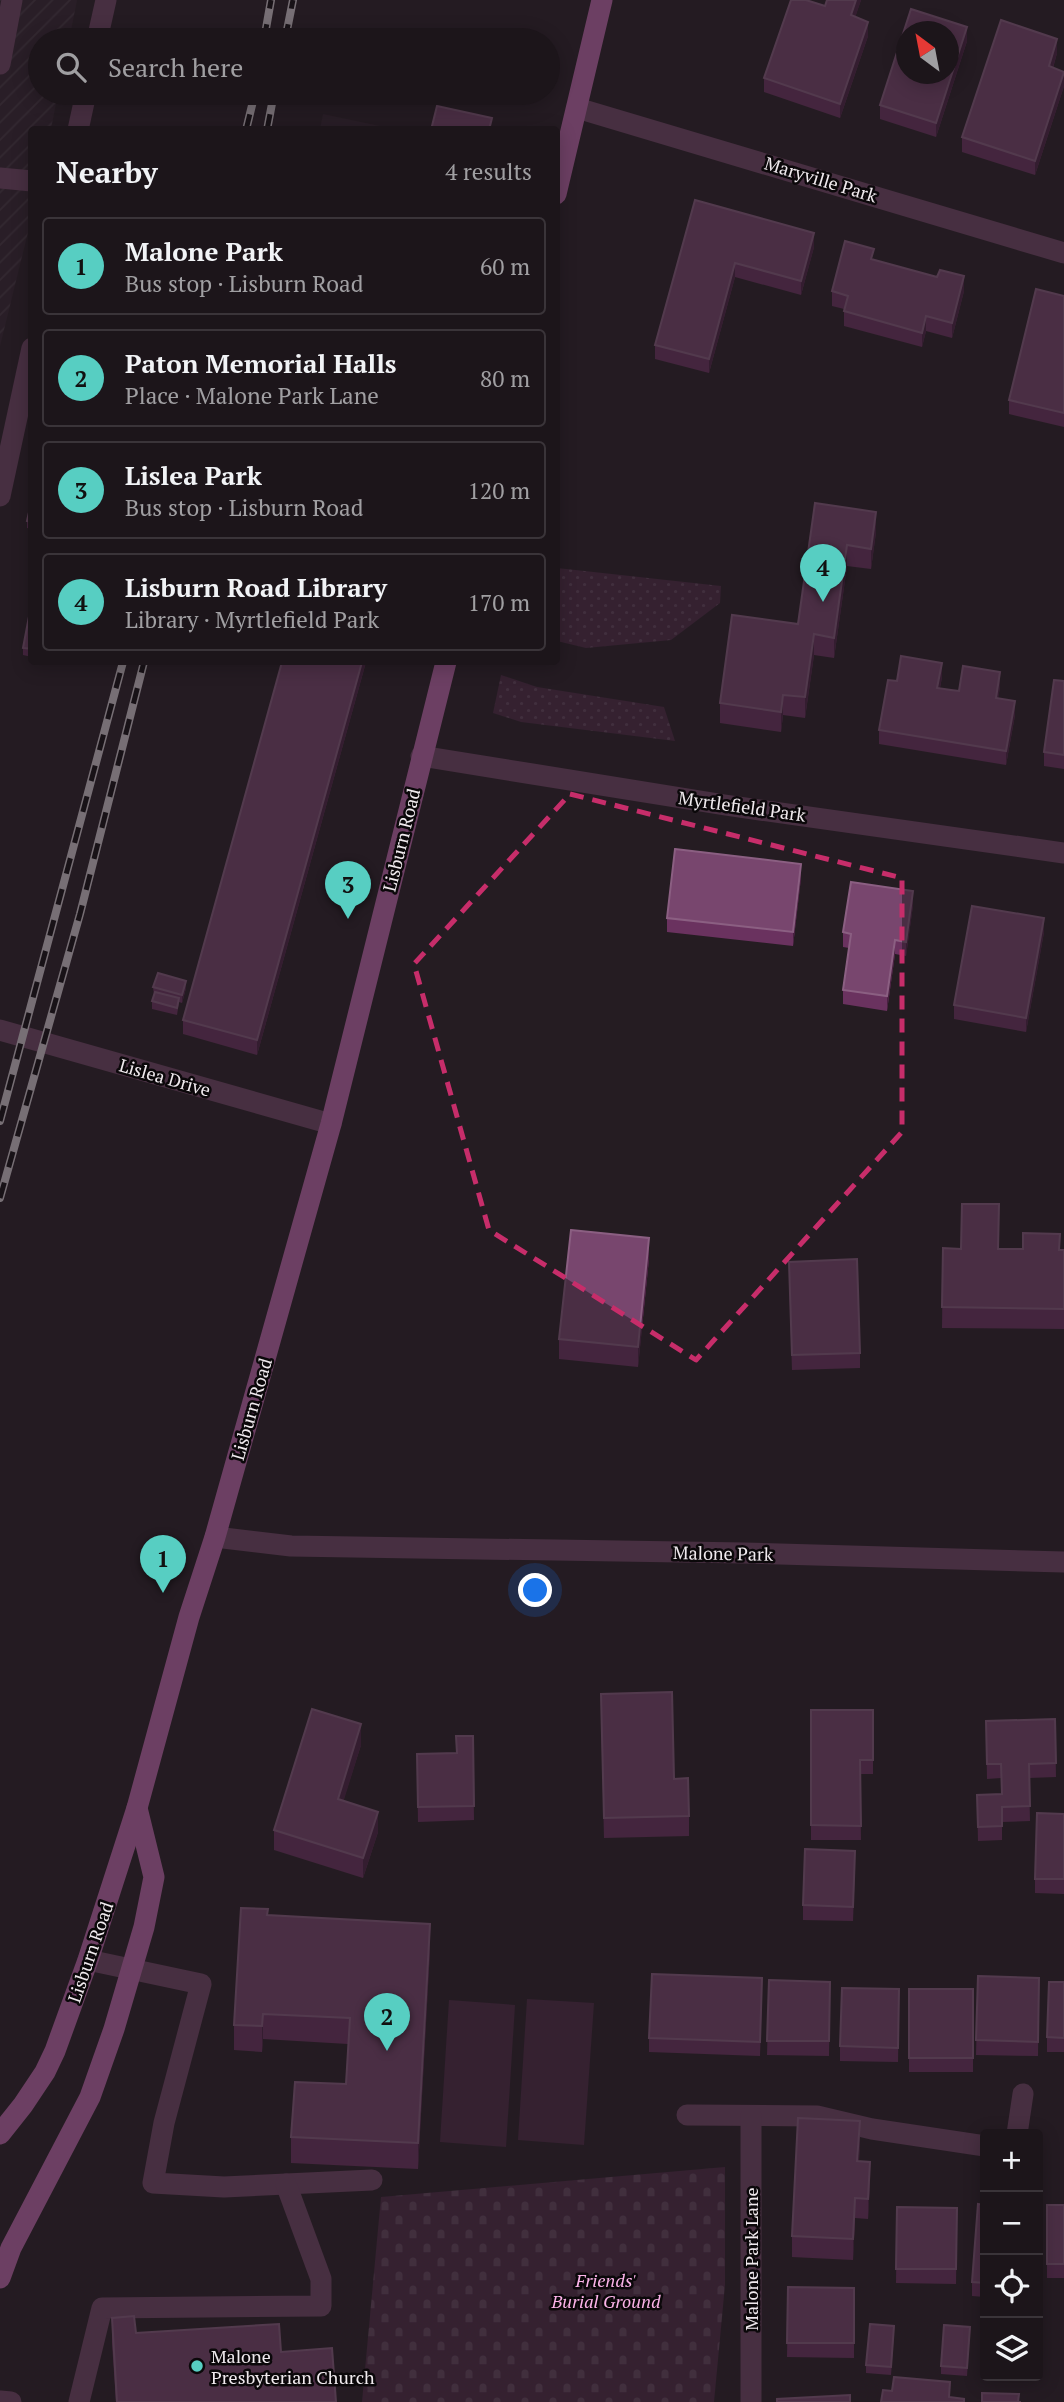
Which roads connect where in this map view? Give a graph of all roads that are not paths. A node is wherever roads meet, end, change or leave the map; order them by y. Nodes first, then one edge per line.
1 (12, 0) edge
2 (106, 0) edge
3 (602, 0) edge
4 (100, 28) edge
5 (0, 64) edge
6 (83, 105) edge
7 (577, 108) junction
8 (79, 126) edge
9 (0, 178) edge
10 (560, 178) edge
11 (28, 181) edge
12 (1064, 253) edge
13 (28, 366) edge
14 (0, 496) edge
15 (445, 665) edge
16 (421, 756) junction
17 (1064, 853) edge
18 (0, 1030) edge
19 (331, 1124) junction
20 (215, 1536) junction
21 (1064, 1562) edge
22 (137, 1808) junction
23 (88, 1960) junction
24 (131, 1970) junction
25 (1023, 2094) dead end
26 (687, 2115) dead end
27 (751, 2116) junction
28 (1018, 2129) edge
29 (0, 2134) edge
30 (980, 2145) edge
31 (372, 2180) dead end
32 (286, 2184) junction
33 (0, 2278) edge
34 (0, 2401) edge
35 (11, 2402) edge
36 (79, 2402) edge
37 (751, 2402) edge

1 - 5 street
2 - 4 street
3 - 7 main road
6 - 8 street
7 - 10 main road
7 - 12 street, Maryville Park
9 - 11 street
13 - 14 street
15 - 16 main road, Lisburn Road
16 - 17 street, Myrtlefield Park
16 - 19 main road, Lisburn Road
18 - 19 street, Lislea Drive
19 - 20 main road, Lisburn Road
20 - 21 street, Malone Park
20 - 22 main road, Lisburn Road
22 - 23 main road, Lisburn Road
22 - 24 main road
23 - 24 street
23 - 29 main road, Lisburn Road
24 - 32 street
24 - 33 main road
25 - 28 street
26 - 27 street
27 - 30 street
27 - 37 street, Malone Park Lane
31 - 32 street
32 - 36 street
34 - 35 street

